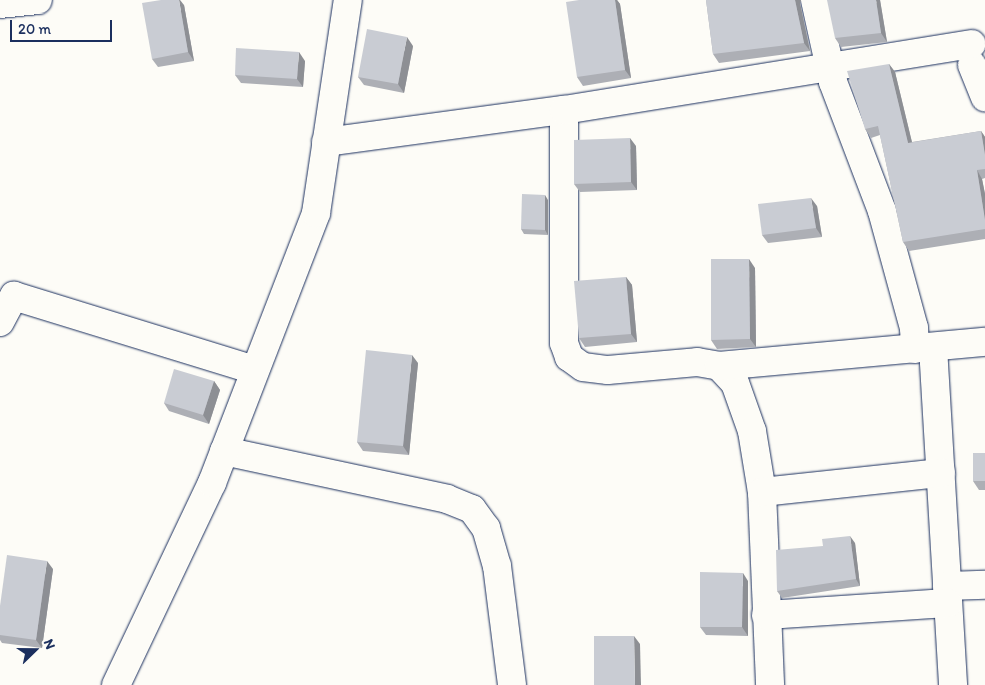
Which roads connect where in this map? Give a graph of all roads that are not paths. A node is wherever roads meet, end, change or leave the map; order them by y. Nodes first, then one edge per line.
1 (38, 0) edge
2 (348, 0) edge
3 (815, 0) edge
4 (0, 4) edge
5 (829, 66) junction
6 (985, 97) edge
7 (564, 110) junction
8 (326, 142) junction
9 (0, 322) edge
10 (985, 342) edge
11 (924, 348) junction
12 (720, 366) junction
13 (256, 370) junction
14 (224, 451) junction
15 (941, 473) junction
16 (762, 492) junction
17 (985, 585) edge
18 (947, 595) junction
19 (766, 615) junction
20 (116, 685) edge
21 (512, 685) edge
22 (770, 685) edge
23 (954, 685) edge

1 - 4 street
2 - 8 street
3 - 5 street
5 - 6 street
5 - 7 street
5 - 11 street
7 - 8 street
7 - 12 street
8 - 13 street
9 - 13 street
10 - 11 street
11 - 12 street
11 - 15 street
12 - 16 street
13 - 14 street
14 - 20 street
14 - 21 street
15 - 16 street
15 - 18 street
16 - 19 street
17 - 18 street
18 - 19 street
18 - 23 street
19 - 22 street

